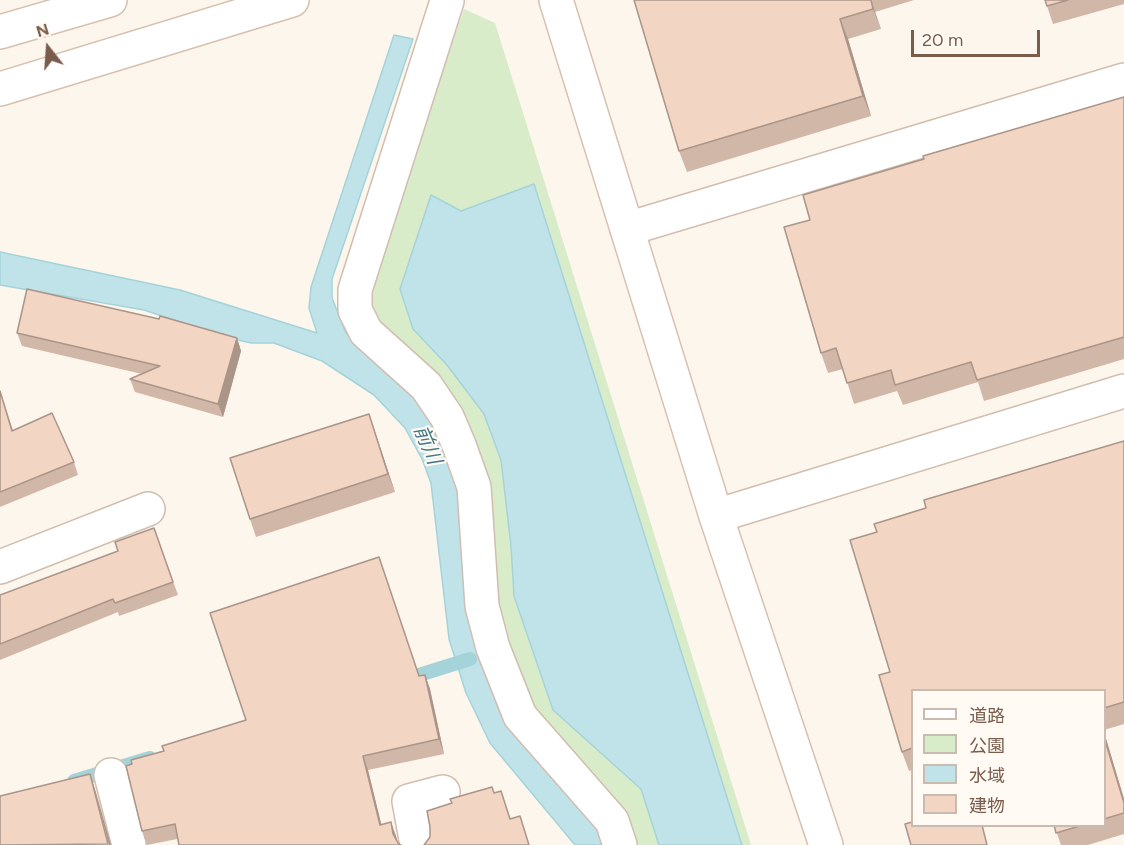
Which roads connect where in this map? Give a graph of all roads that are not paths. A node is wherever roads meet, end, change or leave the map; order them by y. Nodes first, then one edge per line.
1 (110, 0) edge
2 (292, 0) edge
3 (556, 0) edge
4 (447, 1) edge
5 (0, 32) edge
6 (1124, 80) edge
7 (0, 89) edge
8 (627, 229) junction
9 (1124, 391) edge
10 (148, 509) dead end
11 (716, 516) junction
12 (0, 567) edge
13 (111, 775) dead end
14 (443, 792) dead end
15 (129, 845) edge
16 (417, 845) edge
17 (620, 845) edge
18 (826, 845) edge

1 - 5 street
2 - 7 street
3 - 8 street
4 - 17 street
6 - 8 street
8 - 11 street
9 - 11 street
10 - 12 street
11 - 18 street
13 - 15 street
14 - 16 street

